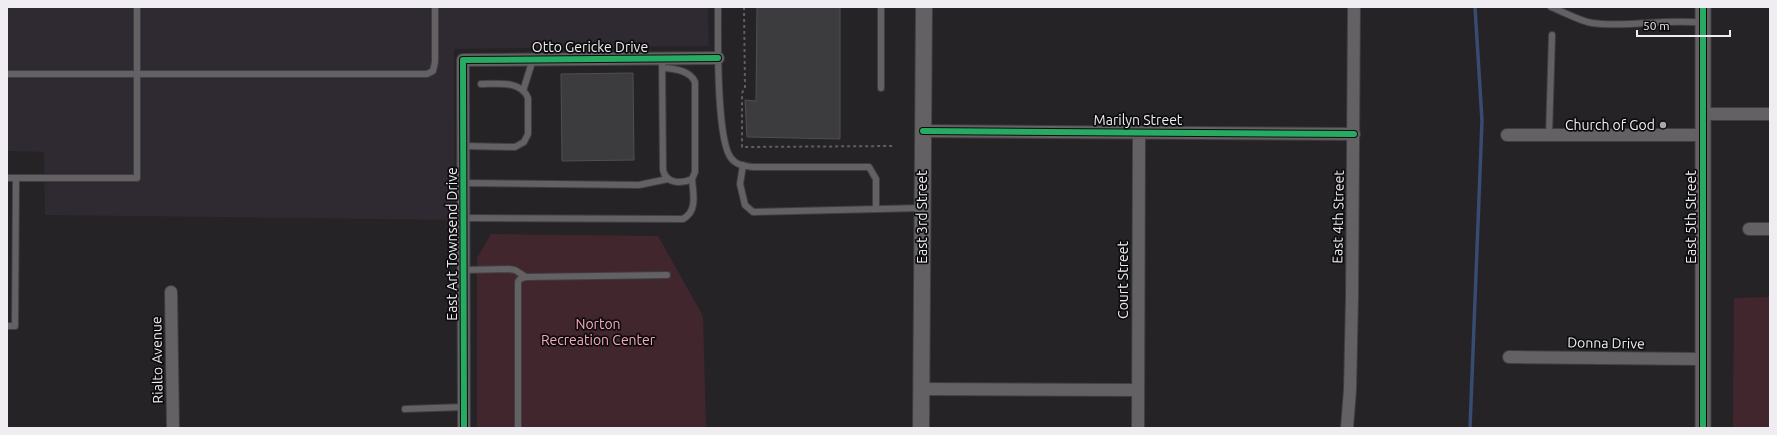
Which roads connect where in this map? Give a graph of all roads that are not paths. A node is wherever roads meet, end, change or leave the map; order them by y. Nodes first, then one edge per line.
1 (137, 7) edge
2 (435, 7) edge
3 (718, 7) edge
4 (881, 7) edge
5 (924, 7) edge
6 (1354, 7) edge
7 (1551, 7) edge
8 (1703, 7) edge
9 (1703, 23) junction
10 (1552, 35) dead end
11 (718, 58) junction
12 (533, 59) junction
13 (463, 60) joint
14 (662, 63) junction
15 (137, 73) junction
16 (7, 74) edge
17 (481, 84) dead end
18 (881, 88) dead end
19 (523, 91) junction
20 (1703, 114) junction
21 (1770, 114) edge
22 (922, 131) junction
23 (1139, 132) junction
24 (1354, 134) junction
25 (1507, 135) dead end
26 (1549, 135) junction
27 (1703, 135) junction
28 (463, 146) junction
29 (743, 165) junction
30 (7, 178) edge
31 (16, 178) junction
32 (668, 179) junction
33 (692, 179) junction
34 (463, 183) junction
35 (876, 208) junction
36 (922, 208) junction
37 (464, 218) junction
38 (1749, 229) dead end
39 (1770, 229) edge
40 (464, 270) junction
41 (667, 275) dead end
42 (526, 277) junction
43 (171, 292) dead end
44 (7, 326) edge
45 (1509, 357) dead end
46 (1703, 360) junction
47 (921, 390) junction
48 (1138, 390) junction
49 (464, 407) junction
50 (405, 409) dead end
51 (173, 428) edge
52 (464, 428) edge
53 (518, 428) edge
54 (921, 428) edge
55 (1138, 428) edge
56 (1347, 428) edge
57 (1703, 428) edge

1 - 15 lane
2 - 15 lane
3 - 11 lane
4 - 18 lane
5 - 22 main road, East 3rd Street
6 - 24 street, East 4th Street
7 - 9 lane
8 - 9 street, East 5th Street
9 - 20 street, East 5th Street
10 - 26 lane
11 - 14 street, Otto Gericke Drive
11 - 29 lane
12 - 13 street, Otto Gericke Drive
12 - 14 street, Otto Gericke Drive
12 - 19 lane
13 - 28 street, East Art Townsend Drive
14 - 32 lane
14 - 33 lane
15 - 16 lane
15 - 31 lane
17 - 19 lane
19 - 28 lane
20 - 21 street
20 - 27 street, East 5th Street
22 - 23 street, Marilyn Street
22 - 36 main road, East 3rd Street
23 - 24 street, Marilyn Street
23 - 48 street, Court Street
24 - 56 street, East 4th Street
25 - 26 street
26 - 27 street
27 - 46 street, East 5th Street
28 - 34 street, East Art Townsend Drive
29 - 35 lane
29 - 35 lane
30 - 31 lane
31 - 44 lane
32 - 33 lane
32 - 34 lane
33 - 37 lane
34 - 37 street, East Art Townsend Drive
35 - 36 lane
36 - 47 main road, East 3rd Street
37 - 40 street, East Art Townsend Drive
38 - 39 street
40 - 42 lane
40 - 49 street, East Art Townsend Drive
41 - 42 lane
42 - 53 lane
43 - 51 street, Rialto Avenue
45 - 46 street, Donna Drive
46 - 57 street, East 5th Street
47 - 48 street
47 - 54 main road, East 3rd Street
48 - 55 street, Court Street
49 - 50 lane
49 - 52 street, East Art Townsend Drive

